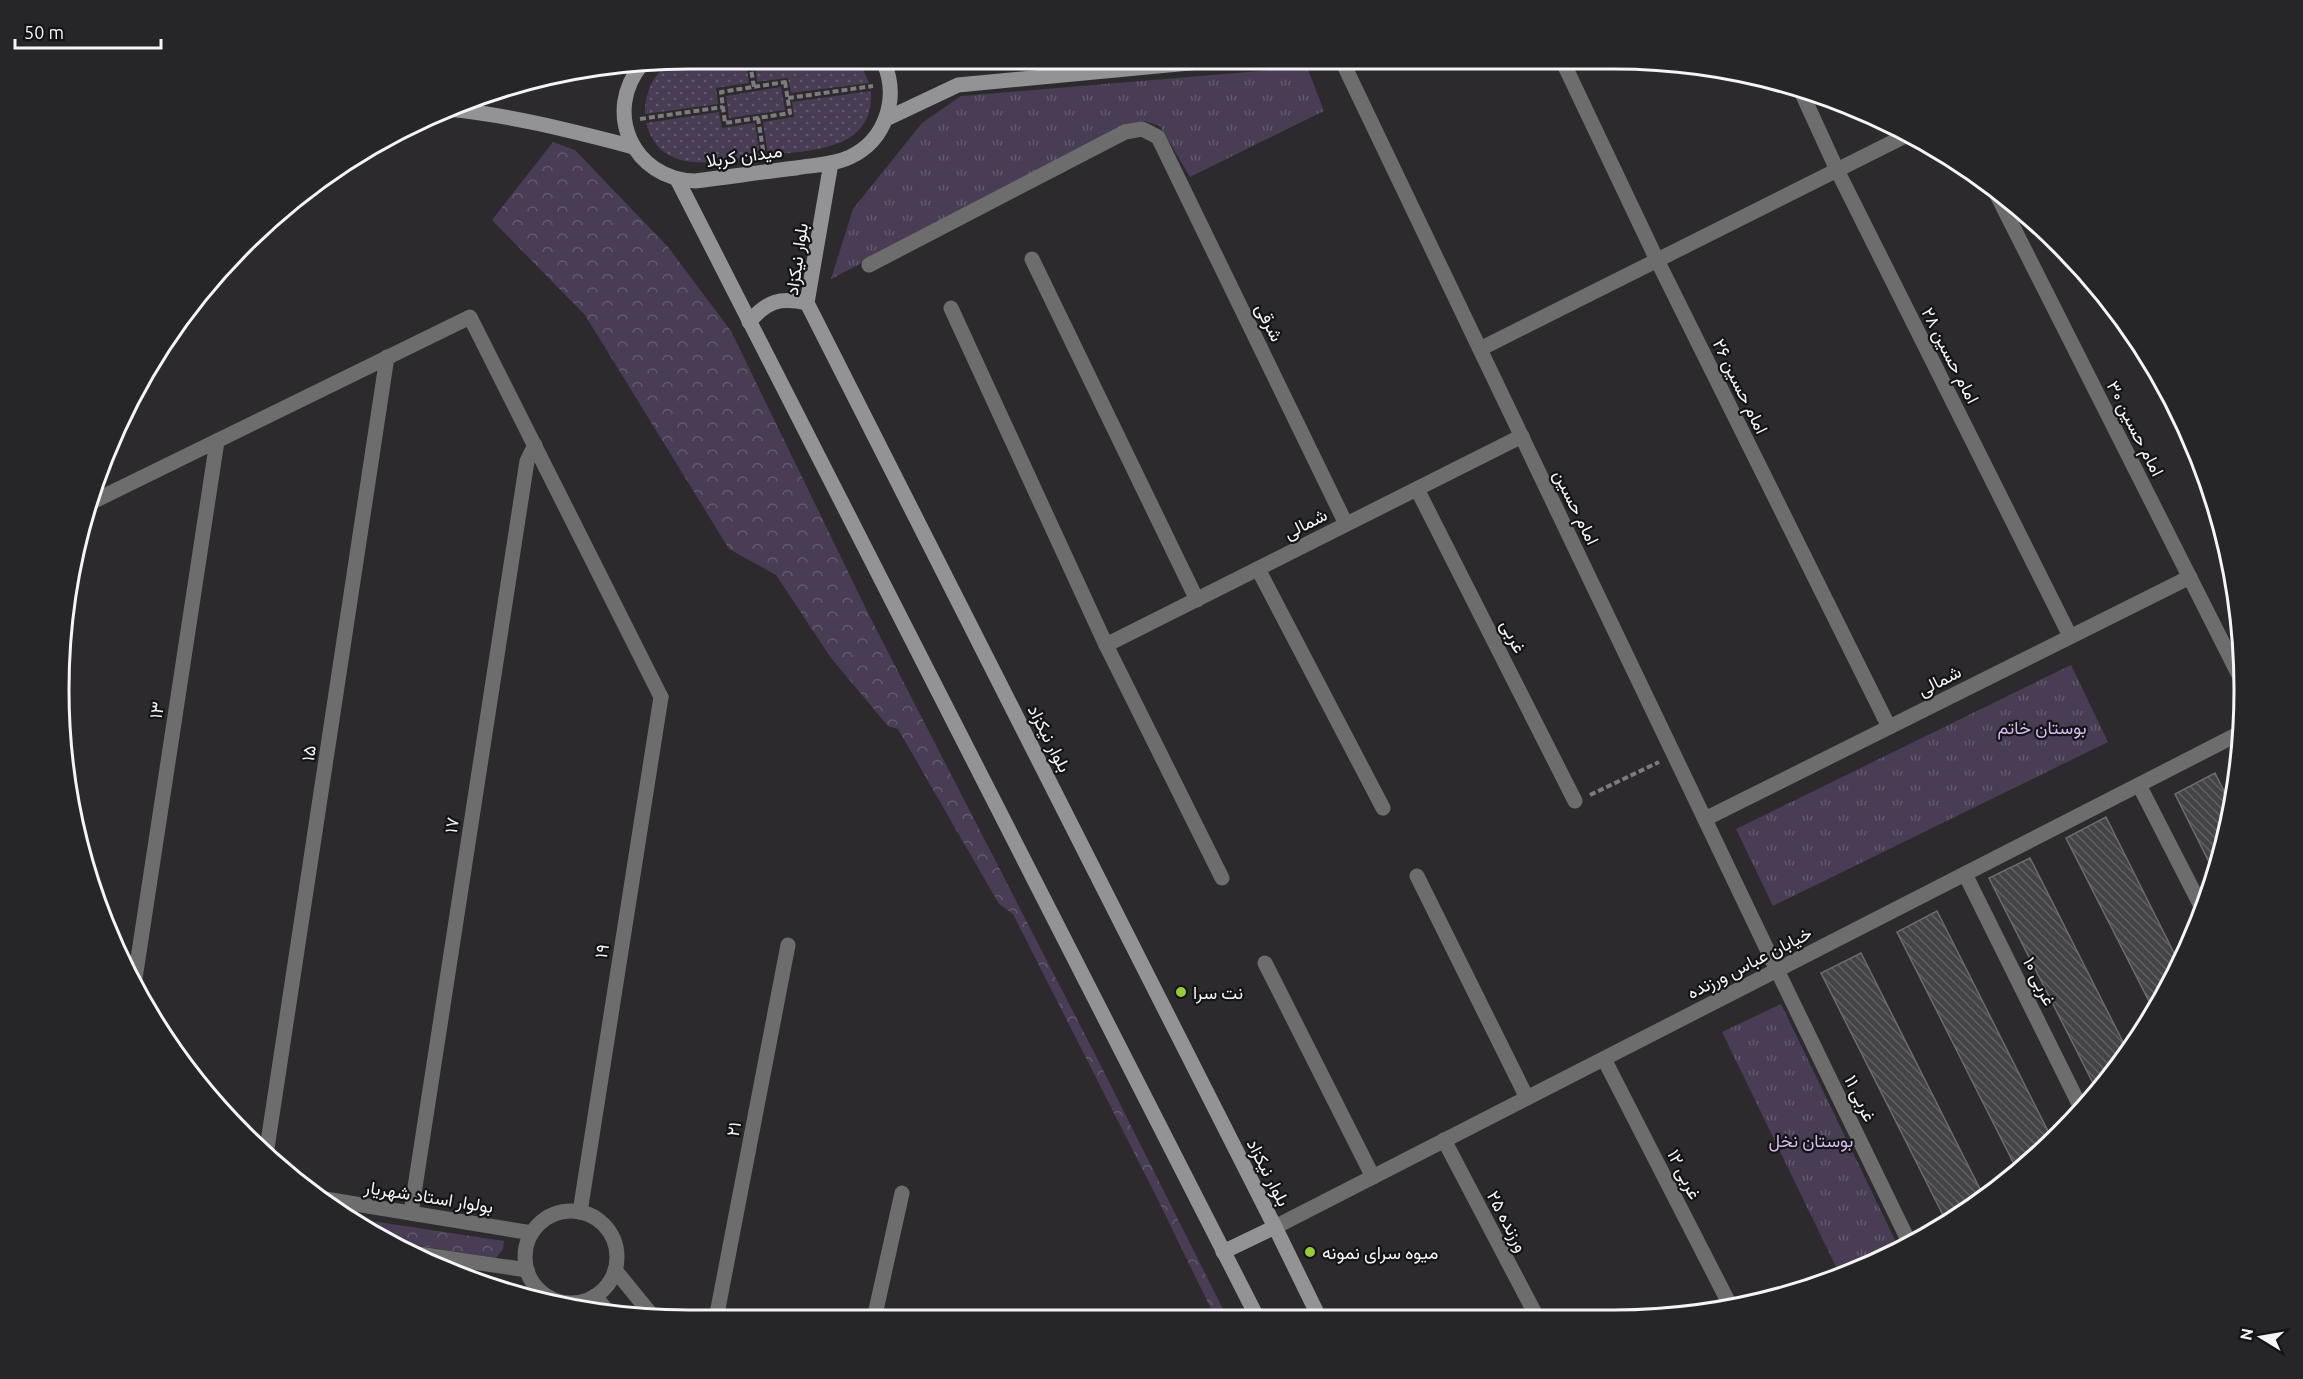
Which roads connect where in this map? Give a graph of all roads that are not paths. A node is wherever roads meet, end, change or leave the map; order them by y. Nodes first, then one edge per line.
1 (883, 69) edge
2 (1126, 69) edge
3 (1346, 69) edge
4 (1566, 69) edge
5 (637, 71) edge
6 (1805, 99) edge
7 (466, 111) edge
8 (886, 119) junction
9 (1899, 139) edge
10 (634, 147) junction
11 (831, 163) junction
12 (1837, 170) junction
13 (677, 179) junction
14 (2003, 207) edge
15 (1032, 259) dead end
16 (1657, 260) junction
17 (869, 265) dead end
18 (807, 303) junction
19 (951, 308) dead end
20 (749, 322) junction
21 (1480, 349) junction
22 (387, 357) junction
23 (1522, 436) junction
24 (217, 441) junction
25 (535, 445) junction
26 (1417, 489) junction
27 (99, 498) edge
28 (1346, 524) junction
29 (1258, 568) junction
30 (2190, 577) junction
31 (1197, 600) junction
32 (2070, 636) junction
33 (1106, 645) junction
34 (2233, 664) edge
35 (1889, 727) junction
36 (2232, 737) edge
37 (2139, 785) junction
38 (1575, 801) road end
39 (1383, 808) dead end
40 (1705, 819) junction
41 (1965, 874) junction
42 (1417, 876) dead end
43 (1222, 878) dead end
44 (2197, 899) edge
45 (788, 945) dead end
46 (1265, 963) dead end
47 (136, 970) edge
48 (1777, 970) junction
49 (1604, 1059) junction
50 (1527, 1098) junction
51 (2078, 1101) edge
52 (1444, 1140) junction
53 (268, 1144) edge
54 (1373, 1177) junction
55 (902, 1193) dead end
56 (340, 1201) edge
57 (580, 1212) junction
58 (411, 1213) junction
59 (1275, 1227) junction
60 (532, 1233) junction
61 (1906, 1236) edge
62 (1223, 1252) junction
63 (448, 1261) edge
64 (527, 1270) junction
65 (615, 1270) junction
66 (543, 1292) edge
67 (595, 1296) junction
68 (1727, 1299) edge
69 (583, 1301) edge
70 (601, 1304) edge
71 (647, 1309) edge
72 (718, 1310) edge
73 (876, 1310) edge
74 (1253, 1310) edge
75 (1316, 1310) edge
76 (1533, 1310) edge

1 - 8 main road, میدان کربلا
2 - 8 main road
3 - 21 street, امام حسین
4 - 16 street, امام حسین ۲۶
5 - 10 main road, میدان کربلا
6 - 12 street, امام حسین ۲۸
7 - 10 main road
8 - 11 main road, میدان کربلا
9 - 12 street
10 - 13 main road, میدان کربلا
11 - 13 main road, میدان کربلا
11 - 18 main road, بلوار نیکزاد
12 - 16 street
12 - 32 street, امام حسین ۲۸
13 - 20 main road
14 - 30 street, امام حسین ۳۰
15 - 31 street
16 - 21 street
16 - 35 street, امام حسین ۲۶
17 - 28 street, شرقی
18 - 20 main road
18 - 59 main road, بلوار نیکزاد
19 - 33 street
20 - 62 main road
21 - 23 street, امام حسین
22 - 24 street
22 - 25 street
22 - 53 street, ۱۵
23 - 26 street, شمالی
23 - 40 street, امام حسین
24 - 27 street
24 - 47 street, ۱۳
25 - 57 street, ۱۹
25 - 58 street, ۱۷
26 - 28 street, شمالی
26 - 38 street, غربی
28 - 29 street, شمالی
29 - 31 street, شمالی
29 - 39 street
30 - 32 street, شمالی
30 - 34 street, امام حسین ۳۰
31 - 33 street, شمالی
32 - 35 street, شمالی
33 - 43 street
35 - 40 street, شمالی
36 - 37 street, خیابان عباس ورزنده
37 - 41 street, خیابان عباس ورزنده
37 - 44 street
40 - 48 street, امام حسین
41 - 48 street, خیابان عباس ورزنده
41 - 51 street, غربی ۱۰
42 - 50 street
45 - 72 street, ۲۱
46 - 54 street
48 - 49 street, خیابان عباس ورزنده
48 - 61 street, غربی ۱۱
49 - 50 street, خیابان عباس ورزنده
49 - 68 street, غربی ۱۲
50 - 52 street, خیابان عباس ورزنده
52 - 54 street, خیابان عباس ورزنده
52 - 76 street, ورزنده ۲۵
54 - 59 street, خیابان عباس ورزنده
55 - 73 street
56 - 58 street, بولوار استاد شهریار
57 - 60 street
57 - 65 street
58 - 60 street, بولوار استاد شهریار
59 - 62 main road
59 - 75 main road, بلوار نیکزاد
60 - 64 street
62 - 74 main road
63 - 64 street
64 - 66 street
65 - 67 street
65 - 71 street
67 - 69 street
67 - 70 street

